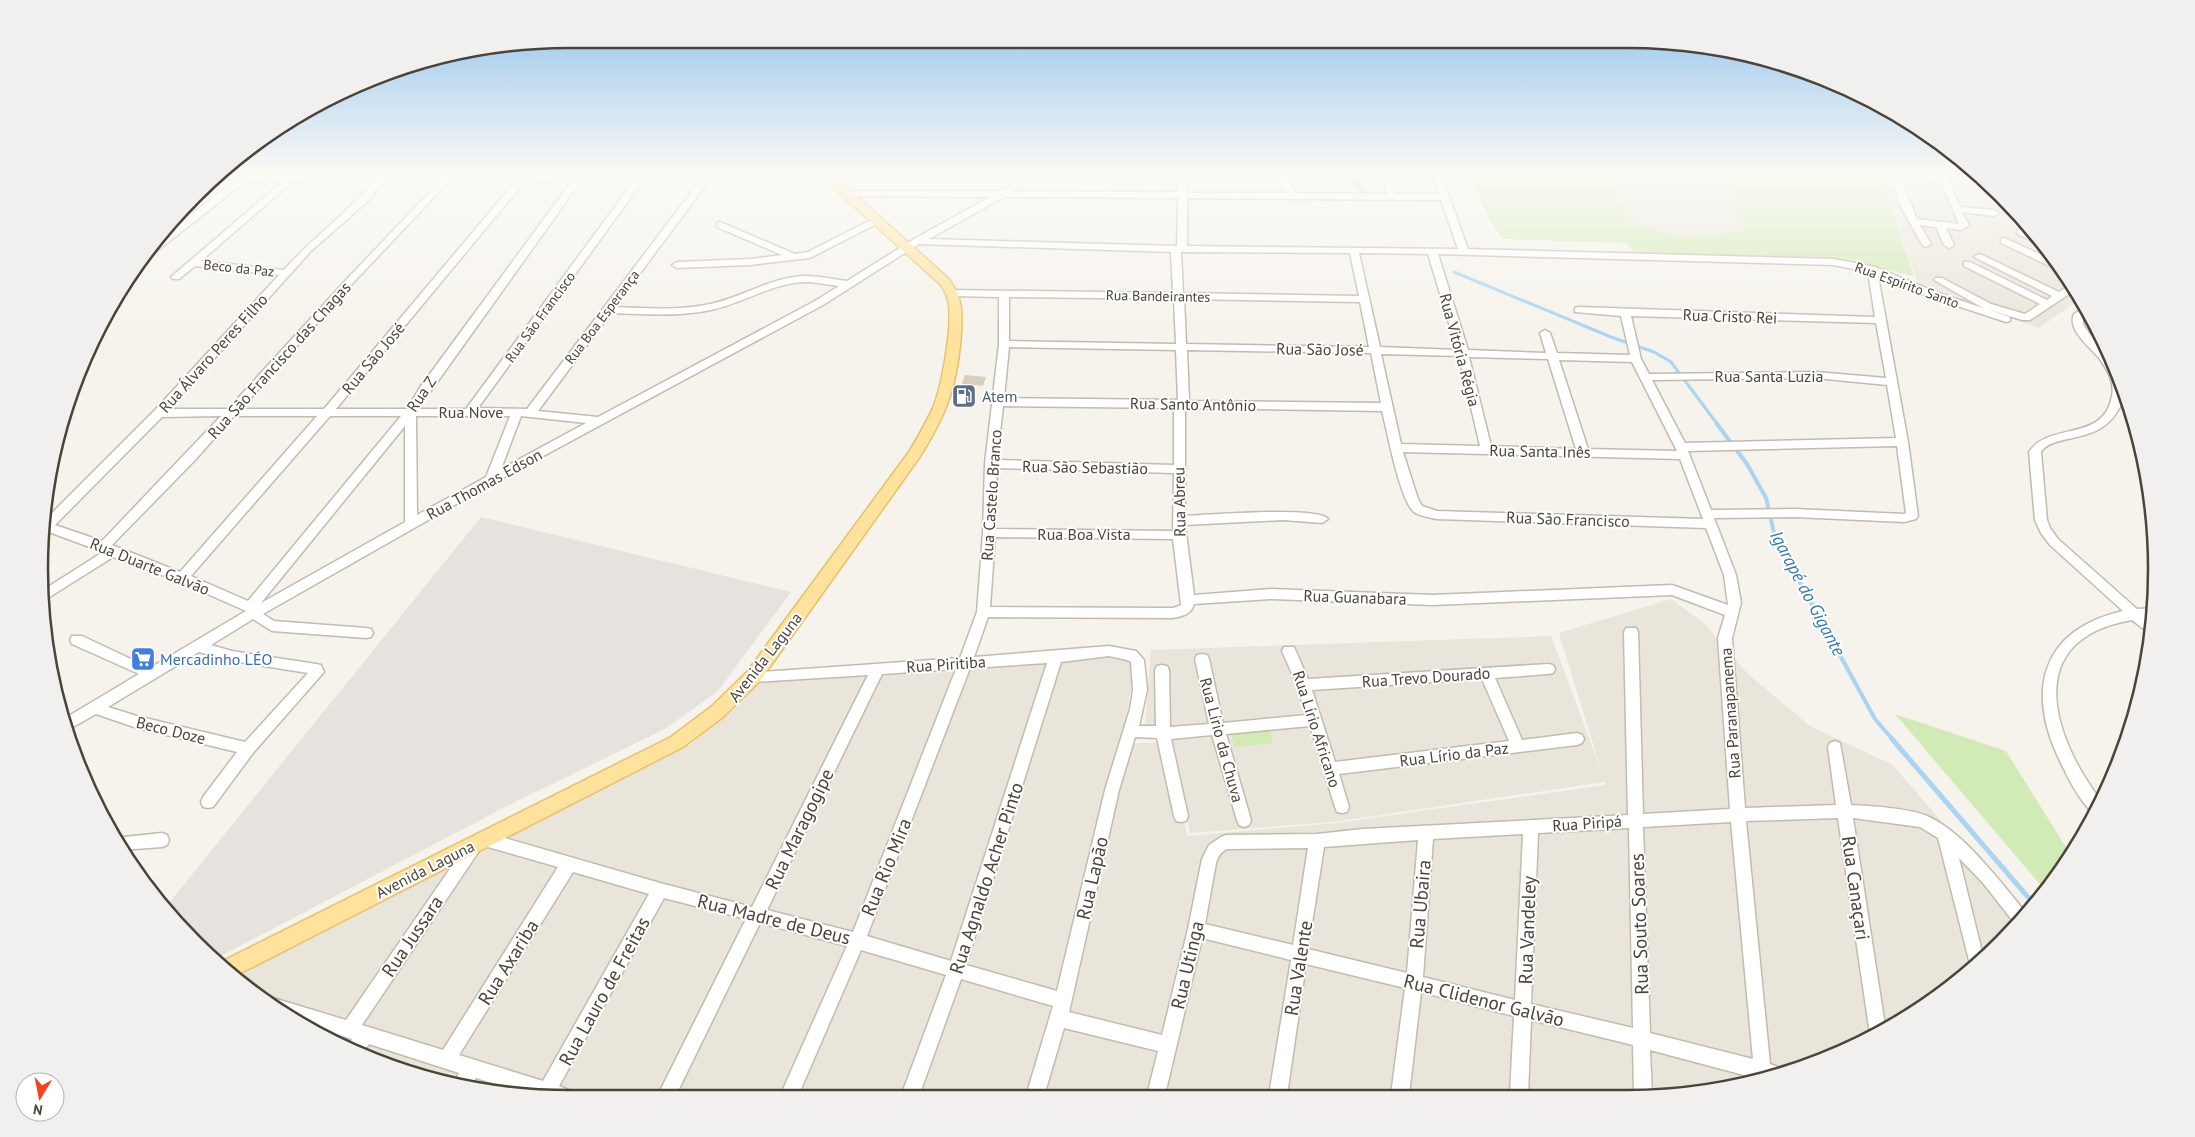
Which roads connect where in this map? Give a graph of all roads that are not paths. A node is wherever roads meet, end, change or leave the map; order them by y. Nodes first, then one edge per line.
1 (182, 227) edge
2 (232, 227) edge
3 (333, 227) edge
4 (401, 227) edge
5 (482, 227) edge
6 (543, 227) edge
7 (605, 227) edge
8 (670, 227) edge
9 (725, 227) edge
10 (864, 227) edge
11 (887, 227) edge
12 (944, 227) edge
13 (1181, 227) edge
14 (1455, 227) edge
15 (1917, 227) edge
16 (1941, 227) edge
17 (2020, 232) dead end
18 (2027, 235) edge
19 (2004, 241) dead end
20 (162, 243) edge
21 (912, 244) junction
22 (1926, 244) dead end
23 (1948, 245) dead end
24 (1179, 249) junction
25 (1354, 251) junction
26 (1432, 252) junction
27 (1464, 252) junction
28 (794, 257) junction
29 (1979, 257) dead end
30 (193, 263) junction
31 (2048, 263) edge
32 (1967, 264) dead end
33 (677, 265) dead end
34 (1872, 269) junction
35 (285, 273) junction
36 (176, 277) dead end
37 (1939, 280) dead end
38 (847, 284) junction
39 (2067, 291) edge
40 (952, 293) junction
41 (1004, 294) junction
42 (1177, 296) junction
43 (2058, 296) junction
44 (1364, 299) junction
45 (2047, 304) junction
46 (607, 310) junction
47 (1579, 310) dead end
48 (1626, 313) junction
49 (2081, 314) edge
50 (2006, 319) dead end
51 (1880, 320) junction
52 (1546, 333) dead end
53 (1004, 344) junction
54 (1182, 348) junction
55 (1374, 350) junction
56 (1462, 352) junction
57 (1552, 354) junction
58 (2101, 354) edge
59 (1636, 359) junction
60 (1646, 377) junction
61 (1892, 382) junction
62 (2118, 396) edge
63 (999, 402) junction
64 (1182, 403) junction
65 (1386, 407) junction
66 (328, 411) junction
67 (470, 411) junction
68 (232, 412) junction
69 (410, 412) junction
70 (517, 412) junction
71 (531, 412) junction
72 (159, 413) junction
73 (602, 421) junction
74 (1902, 442) junction
75 (1396, 448) junction
76 (1486, 449) junction
77 (1682, 451) junction
78 (1583, 452) junction
79 (991, 464) junction
80 (1178, 469) junction
81 (491, 478) junction
82 (1322, 519) dead end
83 (1708, 519) junction
84 (50, 521) edge
85 (1179, 521) junction
86 (411, 525) junction
87 (49, 530) edge
88 (989, 533) junction
89 (1179, 534) junction
90 (108, 549) junction
91 (182, 578) junction
92 (49, 592) edge
93 (1188, 600) junction
94 (253, 610) junction
95 (983, 612) junction
96 (1732, 612) junction
97 (2145, 613) edge
98 (2134, 614) junction
99 (2144, 623) edge
100 (1631, 632) dead end
101 (366, 633) dead end
102 (77, 640) dead end
103 (198, 646) junction
104 (1289, 651) dead end
105 (1056, 657) junction
106 (1202, 659) dead end
107 (1137, 660) joint
108 (965, 663) junction
109 (878, 669) junction
110 (1162, 670) dead end
111 (1548, 670) dead end
112 (1486, 673) junction
113 (151, 674) junction
114 (753, 678) junction
115 (1304, 685) junction
116 (95, 708) junction
117 (1314, 720) junction
118 (71, 722) edge
119 (1217, 729) junction
120 (1131, 731) junction
121 (1163, 732) junction
122 (1578, 739) dead end
123 (1518, 747) junction
124 (1835, 747) dead end
125 (248, 750) junction
126 (1331, 769) junction
127 (2093, 801) edge
128 (208, 802) dead end
129 (1342, 807) dead end
130 (1844, 811) junction
131 (1738, 815) junction
132 (1181, 816) dead end
133 (1244, 820) dead end
134 (1636, 820) junction
135 (1531, 827) junction
136 (1426, 832) junction
137 (1945, 834) junction
138 (162, 840) dead end
139 (480, 841) junction
140 (1317, 841) junction
141 (1226, 842) joint
142 (126, 843) edge
143 (569, 864) junction
144 (660, 890) junction
145 (2017, 913) edge
146 (757, 914) junction
147 (1196, 929) junction
148 (857, 941) junction
149 (1300, 955) junction
150 (1975, 955) edge
151 (233, 967) edge
152 (956, 971) junction
153 (1414, 983) junction
154 (1063, 1001) junction
155 (1524, 1010) junction
156 (298, 1014) edge
157 (1059, 1018) junction
158 (1876, 1026) edge
159 (349, 1030) junction
160 (365, 1035) junction
161 (1642, 1039) junction
162 (358, 1045) edge
163 (1168, 1045) junction
164 (447, 1059) junction
165 (472, 1067) junction
166 (1766, 1071) edge
167 (1762, 1072) edge
168 (465, 1079) edge
169 (538, 1088) edge
170 (548, 1089) edge
171 (1643, 1089) edge
172 (669, 1090) edge
173 (792, 1090) edge
174 (912, 1090) edge
175 (1037, 1090) edge
176 (1157, 1090) edge
177 (1279, 1090) edge
178 (1401, 1090) edge
179 (1519, 1090) edge

1 - 20 street
2 - 30 street
3 - 35 street, Rua Álvaro Peres Filho
4 - 68 street, Rua São Francisco das Chagas
5 - 66 street, Rua São José
6 - 69 street, Rua Z
7 - 67 street, Rua São Francisco
8 - 46 street, Rua Boa Esperança
9 - 28 street
10 - 28 street
11 - 21 main road
12 - 21 street, Rua Thomas Edson
13 - 24 street, Rua Abreu
14 - 27 street
15 - 22 street
16 - 23 street
17 - 18 street
19 - 31 street
21 - 24 street, Rua Espírito Santo
21 - 38 street, Rua Thomas Edson
21 - 40 main road
24 - 25 street, Rua Espírito Santo
24 - 42 street, Rua Abreu
25 - 26 street, Rua Espírito Santo
25 - 44 street
26 - 27 street, Rua Espírito Santo
26 - 56 street, Rua Vitória Régia
27 - 34 street, Rua Espírito Santo
28 - 33 street
29 - 43 street
30 - 35 street, Beco da Paz
30 - 36 street
32 - 45 street
34 - 50 street, Rua Espírito Santo
34 - 51 street
35 - 72 street, Rua Álvaro Peres Filho
37 - 45 street
38 - 46 street
38 - 73 street, Rua Thomas Edson
39 - 43 street
40 - 41 street, Rua Bandeirantes
40 - 114 main road, Avenida Laguna
41 - 42 street, Rua Bandeirantes
41 - 53 street, Rua Castelo Branco
42 - 44 street, Rua Bandeirantes
42 - 54 street, Rua Abreu
43 - 45 street
44 - 55 street
46 - 71 street, Rua Boa Esperança
47 - 48 street, Rua Cristo Rei
48 - 51 street, Rua Cristo Rei
48 - 59 street, Rua Paranapanema
49 - 58 street
51 - 61 street
52 - 57 street
53 - 54 street, Rua São José
53 - 63 street, Rua Castelo Branco
54 - 55 street, Rua São José
54 - 64 street, Rua Abreu
55 - 56 street, Rua São José
55 - 65 street
56 - 57 street, Rua São José
56 - 76 street, Rua Vitória Régia
57 - 59 street, Rua São José
57 - 78 street
59 - 60 street, Rua Paranapanema
60 - 61 street, Rua Santa Luzia
60 - 77 street, Rua Paranapanema
61 - 74 street
62 - 98 street
63 - 64 street, Rua Santo Antônio
63 - 79 street, Rua Castelo Branco
64 - 65 street, Rua Santo Antônio
64 - 80 street, Rua Abreu
65 - 75 street
66 - 68 street, Rua Nove
66 - 69 street, Rua Nove
66 - 91 street, Rua São José
67 - 69 street, Rua Nove
67 - 70 street, Rua Nove
68 - 72 street, Rua Nove
68 - 90 street, Rua São Francisco das Chagas
69 - 86 street
69 - 94 street, Rua Z
70 - 71 street, Rua Nove
70 - 81 street
71 - 73 street, Rua Nove
72 - 84 street, Rua Álvaro Peres Filho
73 - 81 street, Rua Thomas Edson
74 - 77 street, Rua Santa Inês
74 - 83 street, Rua São Francisco
75 - 76 street, Rua Santa Inês
75 - 83 street, Rua São Francisco
76 - 78 street, Rua Santa Inês
77 - 78 street, Rua Santa Inês
77 - 83 street, Rua Paranapanema
79 - 80 street, Rua São Sebastião
79 - 88 street, Rua Castelo Branco
80 - 85 street, Rua Abreu
81 - 86 street, Rua Thomas Edson
82 - 85 street
83 - 96 street, Rua Paranapanema
85 - 89 street, Rua Abreu
86 - 94 street, Rua Thomas Edson
87 - 90 street, Rua Duarte Galvão
88 - 89 street, Rua Boa Vista
88 - 95 street, Rua Castelo Branco
89 - 93 street, Rua Abreu
90 - 91 street, Rua Duarte Galvão
90 - 92 street, Rua São Francisco das Chagas
91 - 94 street, Rua Duarte Galvão
93 - 95 street
93 - 96 street, Rua Guanabara
94 - 101 street, Rua Duarte Galvão
94 - 103 street, Rua Thomas Edson
95 - 108 street, Rua Castelo Branco
96 - 131 street, Rua Paranapanema
97 - 98 street
98 - 99 street
98 - 127 street
100 - 134 street, Rua Souto Soares
102 - 113 street
103 - 113 street, Rua Thomas Edson
103 - 125 street
104 - 115 street, Rua Lírio Africano
105 - 107 street, Rua Piritiba
105 - 108 street, Rua Piritiba
105 - 152 street, Rua Agnaldo Acher Pinto
106 - 119 street, Rua Lírio da Chuva
107 - 120 street, Rua Lapão
108 - 109 street, Rua Piritiba
108 - 148 street, Rua Rio Mira
109 - 114 street, Rua Piritiba
109 - 146 street, Rua Maragogipe
110 - 121 street
111 - 112 street, Rua Trevo Dourado
112 - 115 street, Rua Trevo Dourado
112 - 123 street
113 - 116 street, Rua Thomas Edson
114 - 139 main road, Avenida Laguna
115 - 117 street, Rua Lírio Africano
116 - 118 street, Rua Thomas Edson
116 - 125 street, Beco Doze
117 - 119 street
117 - 126 street, Rua Lírio Africano
119 - 121 street
119 - 133 street, Rua Lírio da Chuva
120 - 121 street
120 - 154 street, Rua Lapão
121 - 132 street
122 - 123 street, Rua Lírio da Paz
123 - 126 street, Rua Lírio da Paz
124 - 130 street, Rua Canaçari
125 - 128 street
126 - 129 street, Rua Lírio Africano
130 - 131 street, Rua Piripá
130 - 137 street, Rua Piripá
130 - 158 street, Rua Canaçari
131 - 134 street, Rua Piripá
131 - 166 street, Rua Paranapanema
134 - 135 street, Rua Piripá
134 - 161 street, Rua Souto Soares
135 - 136 street, Rua Piripá
135 - 155 street, Rua Vandeley
136 - 140 street, Rua Piripá
136 - 153 street, Rua Ubaira
137 - 145 street, Rua Piripá
137 - 150 street
138 - 142 street
139 - 143 street, Rua Madre de Deus
139 - 151 main road, Avenida Laguna
139 - 159 street, Rua Jussara
140 - 141 street, Rua Piripá
140 - 149 street, Rua Valente
141 - 147 street, Rua Utinga
143 - 144 street, Rua Madre de Deus
143 - 164 street, Rua Axariba
144 - 146 street, Rua Madre de Deus
144 - 170 street, Rua Lauro de Freitas
146 - 148 street, Rua Madre de Deus
146 - 172 street, Rua Maragogipe
147 - 149 street, Rua Clidenor Galvão
147 - 163 street, Rua Utinga
148 - 152 street, Rua Madre de Deus
148 - 173 street, Rua Rio Mira
149 - 153 street, Rua Clidenor Galvão
149 - 177 street, Rua Valente
152 - 154 street, Rua Madre de Deus
152 - 174 street, Rua Agnaldo Acher Pinto
153 - 155 street, Rua Clidenor Galvão
153 - 178 street, Rua Ubaira
154 - 157 street, Rua Lapão
155 - 161 street, Rua Clidenor Galvão
155 - 179 street, Rua Vandeley
156 - 159 street
157 - 163 street
157 - 175 street, Rua Lapão
159 - 160 street
160 - 162 street
160 - 164 street
161 - 167 street, Rua Clidenor Galvão
161 - 171 street, Rua Souto Soares
163 - 176 street, Rua Utinga
164 - 165 street
165 - 168 street
165 - 169 street

